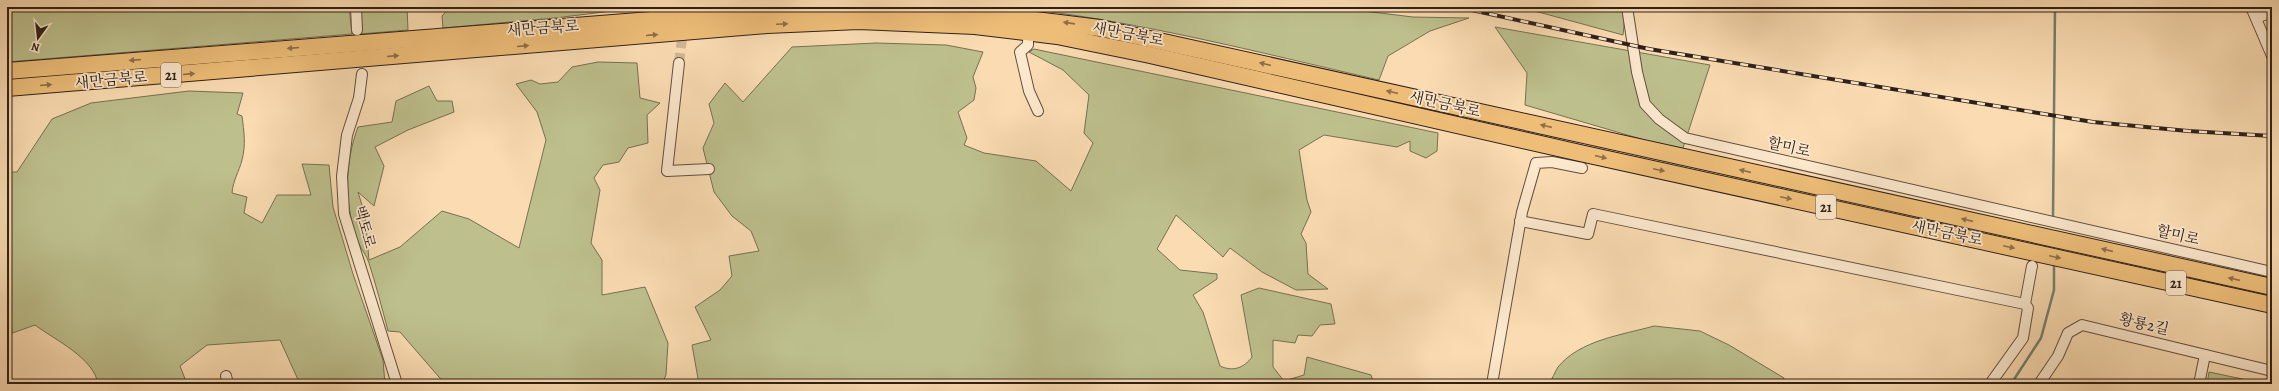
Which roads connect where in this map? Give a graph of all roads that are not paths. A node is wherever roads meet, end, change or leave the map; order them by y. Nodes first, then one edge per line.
1 (356, 7) edge
2 (1627, 7) edge
3 (2252, 7) edge
4 (2272, 12) edge
5 (2256, 18) junction
6 (355, 36) junction
7 (1028, 41) dead end
8 (2272, 56) edge
9 (680, 63) tunnel mouth
10 (7, 71) edge
11 (362, 74) dead end
12 (7, 88) edge
13 (1038, 111) dead end
14 (1581, 160) junction
15 (709, 169) dead end
16 (1520, 221) junction
17 (2032, 259) junction
18 (2113, 269) junction
19 (2272, 272) edge
20 (2272, 287) edge
21 (2025, 304) junction
22 (2272, 305) edge
23 (2272, 312) edge
24 (2205, 354) junction
25 (2272, 371) edge
26 (397, 384) edge
27 (1492, 384) edge
28 (1990, 384) edge
29 (2039, 384) edge
30 (2198, 384) edge

1 - 6 street
2 - 19 street, 할미로
3 - 5 street
4 - 5 street
5 - 8 street
6 -> 10 highway, 새만금북로 / 21
20 -> 6 highway, 새만금북로 / 21
7 - 13 street
9 - 15 street
11 - 26 street, 백토로
12 -> 14 highway, 새만금북로 / 21
14 - 16 street
14 -> 17 highway, 새만금북로 / 21
16 - 21 street
16 - 27 street
17 -> 18 highway, 새만금북로 / 21
17 - 21 street
18 - 22 highway, 새만금북로 / 21
18 - 23 highway
21 - 28 street
24 - 25 street, 황룡2길
24 - 29 street, 황룡2길
24 - 30 street

